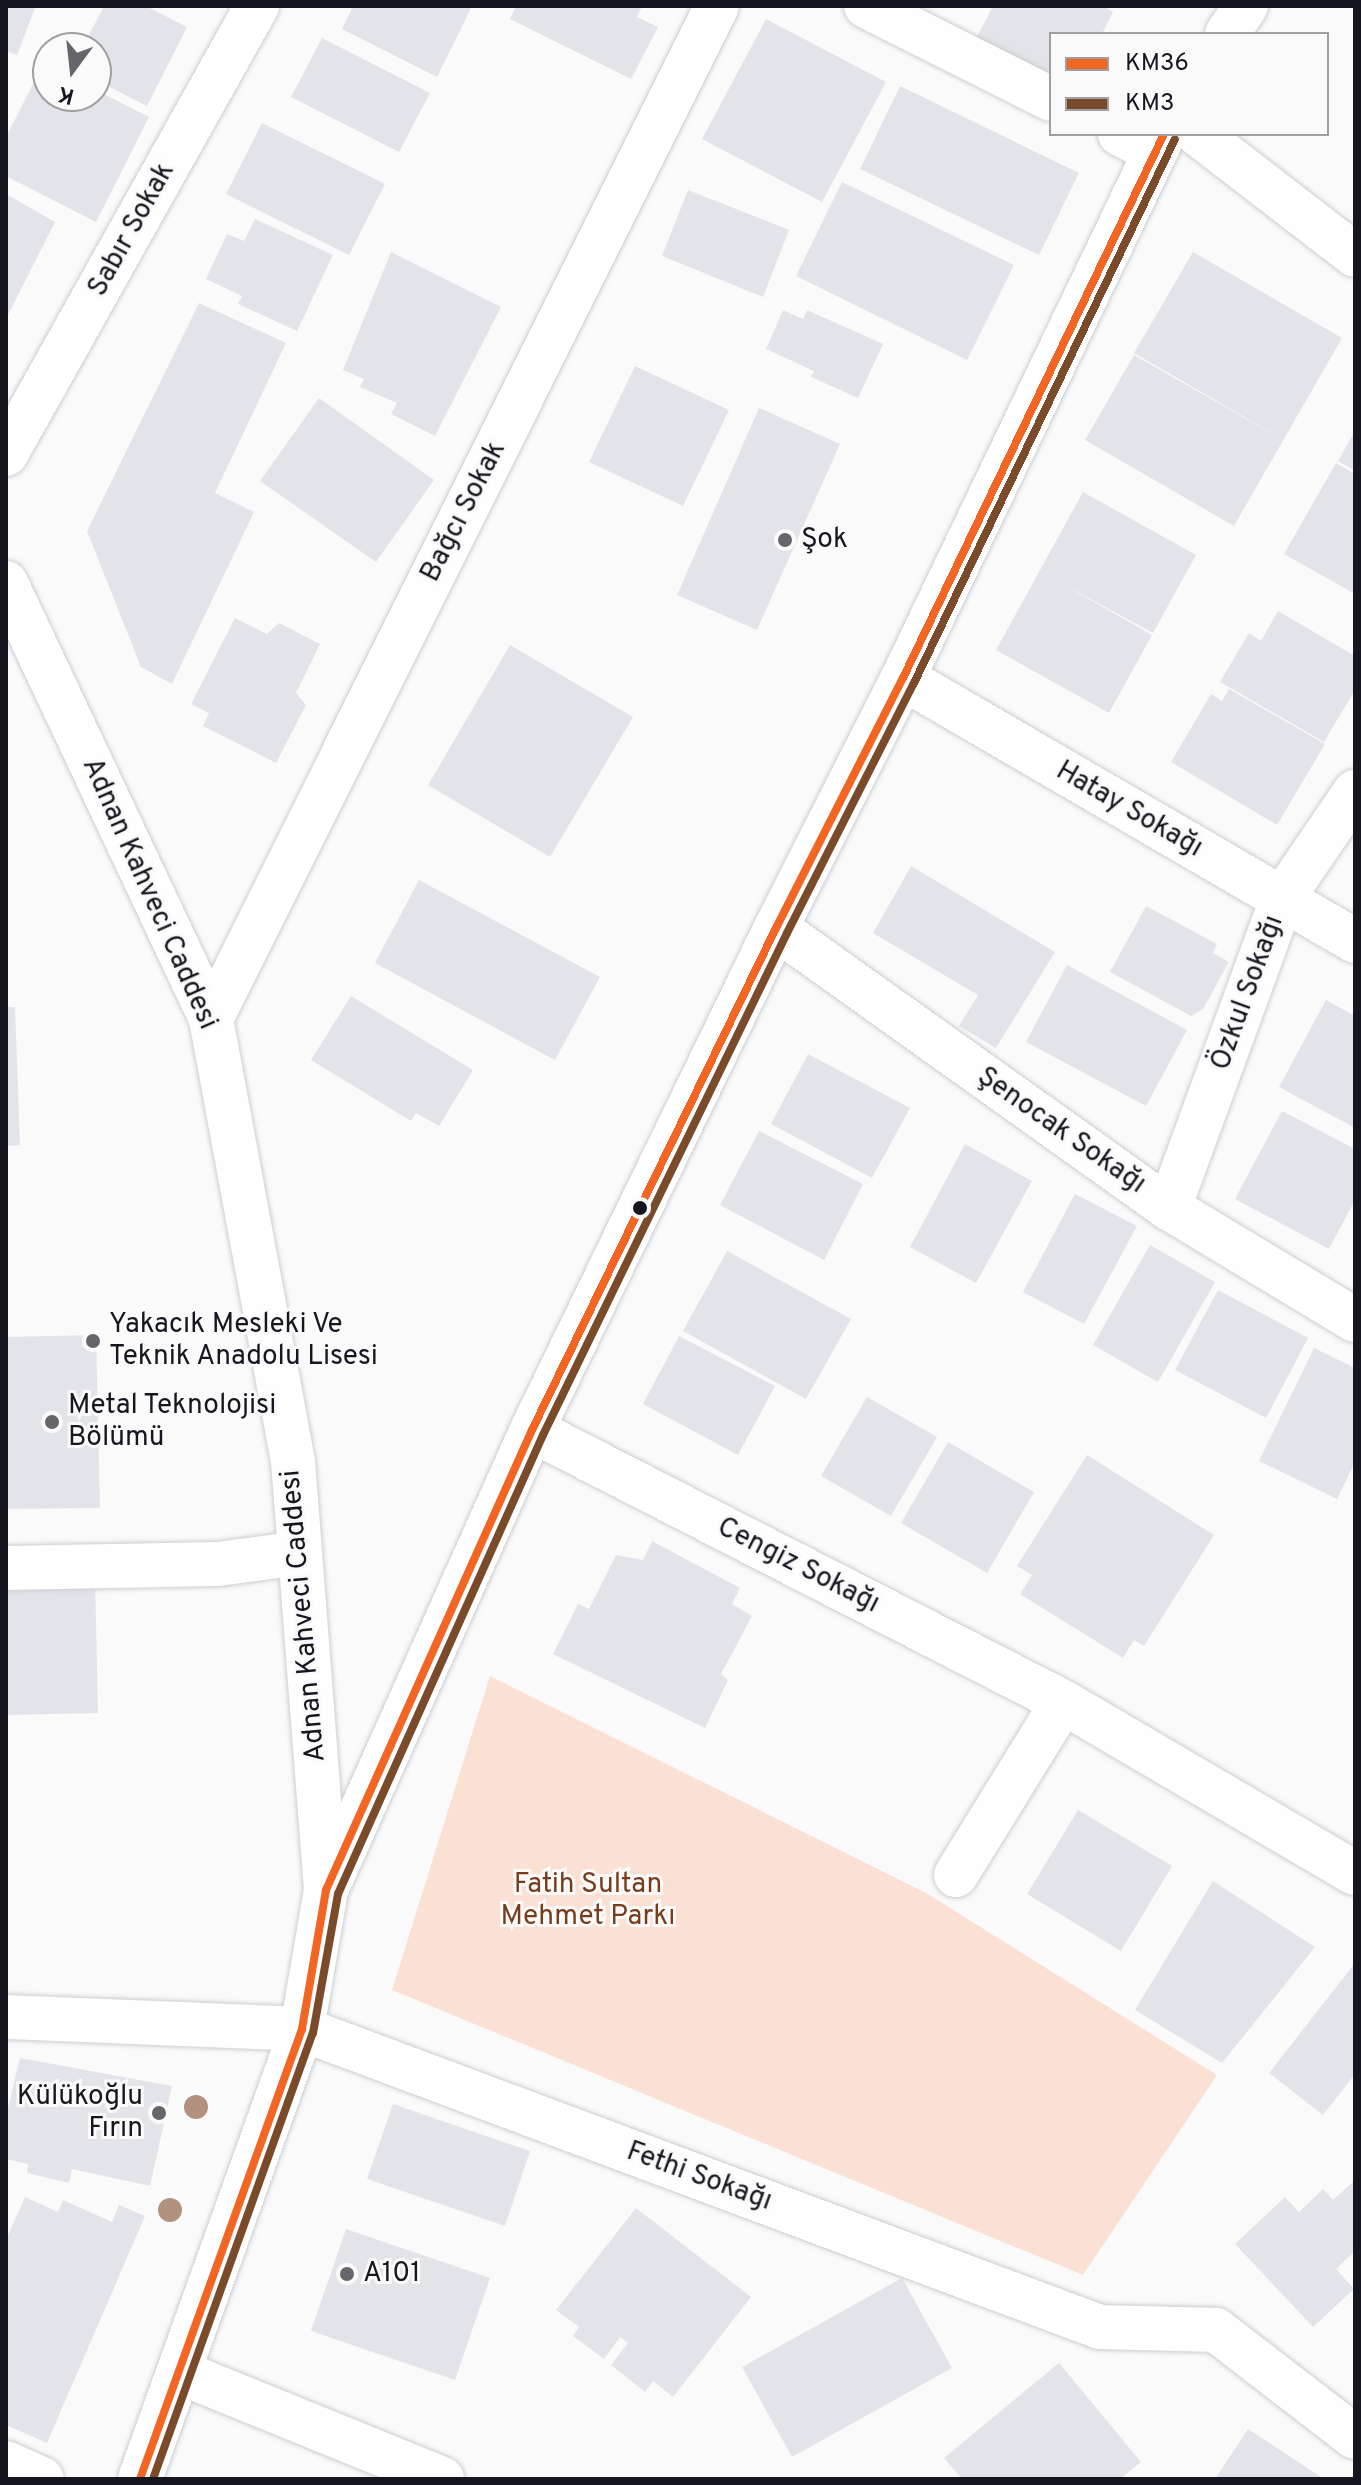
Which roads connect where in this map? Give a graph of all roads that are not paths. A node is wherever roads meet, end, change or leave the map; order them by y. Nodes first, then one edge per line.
1 (257, 6) edge
2 (717, 6) edge
3 (866, 6) edge
4 (1246, 6) edge
5 (1228, 32) edge
6 (1049, 98) edge
7 (1201, 136) edge
8 (1146, 140) edge
9 (1355, 255) edge
10 (6, 454) edge
11 (6, 583) edge
12 (903, 678) junction
13 (1355, 792) edge
14 (1282, 899) junction
15 (776, 928) junction
16 (1355, 941) edge
17 (211, 1019) junction
18 (1169, 1208) junction
19 (1355, 1320) edge
20 (532, 1430) junction
21 (300, 1553) junction
22 (6, 1568) edge
23 (1063, 1702) junction
24 (1355, 1873) edge
25 (956, 1875) dead end
26 (326, 1890) junction
27 (6, 2017) edge
28 (302, 2029) junction
29 (179, 2372) junction
30 (1355, 2437) edge
31 (6, 2463) edge
32 (42, 2479) edge
33 (140, 2479) edge
34 (442, 2479) edge

1 - 10 street, Sabır Sokak
2 - 17 street, Bağcı Sokak
3 - 6 street
4 - 5 street
7 - 9 street
8 - 12 street
11 - 17 street, Adnan Kahveci Caddesi
12 - 14 street, Hatay Sokağı
12 - 15 street
13 - 14 street, Özkul Sokağı
14 - 16 street, Hatay Sokağı
14 - 18 street, Özkul Sokağı
15 - 18 street, Şenocak Sokağı
15 - 20 street
17 - 21 street, Adnan Kahveci Caddesi
18 - 19 street, Şenocak Sokağı
20 - 23 street, Cengiz Sokağı
20 - 26 street
21 - 22 street
21 - 26 street, Adnan Kahveci Caddesi
23 - 24 street, Cengiz Sokağı
23 - 25 street
26 - 28 street, Adnan Kahveci Caddesi
27 - 28 street, Fethi Sokağı
28 - 29 street, Adnan Kahveci Caddesi
28 - 30 street, Fethi Sokağı
29 - 33 street, Adnan Kahveci Caddesi
29 - 34 street
31 - 32 street

